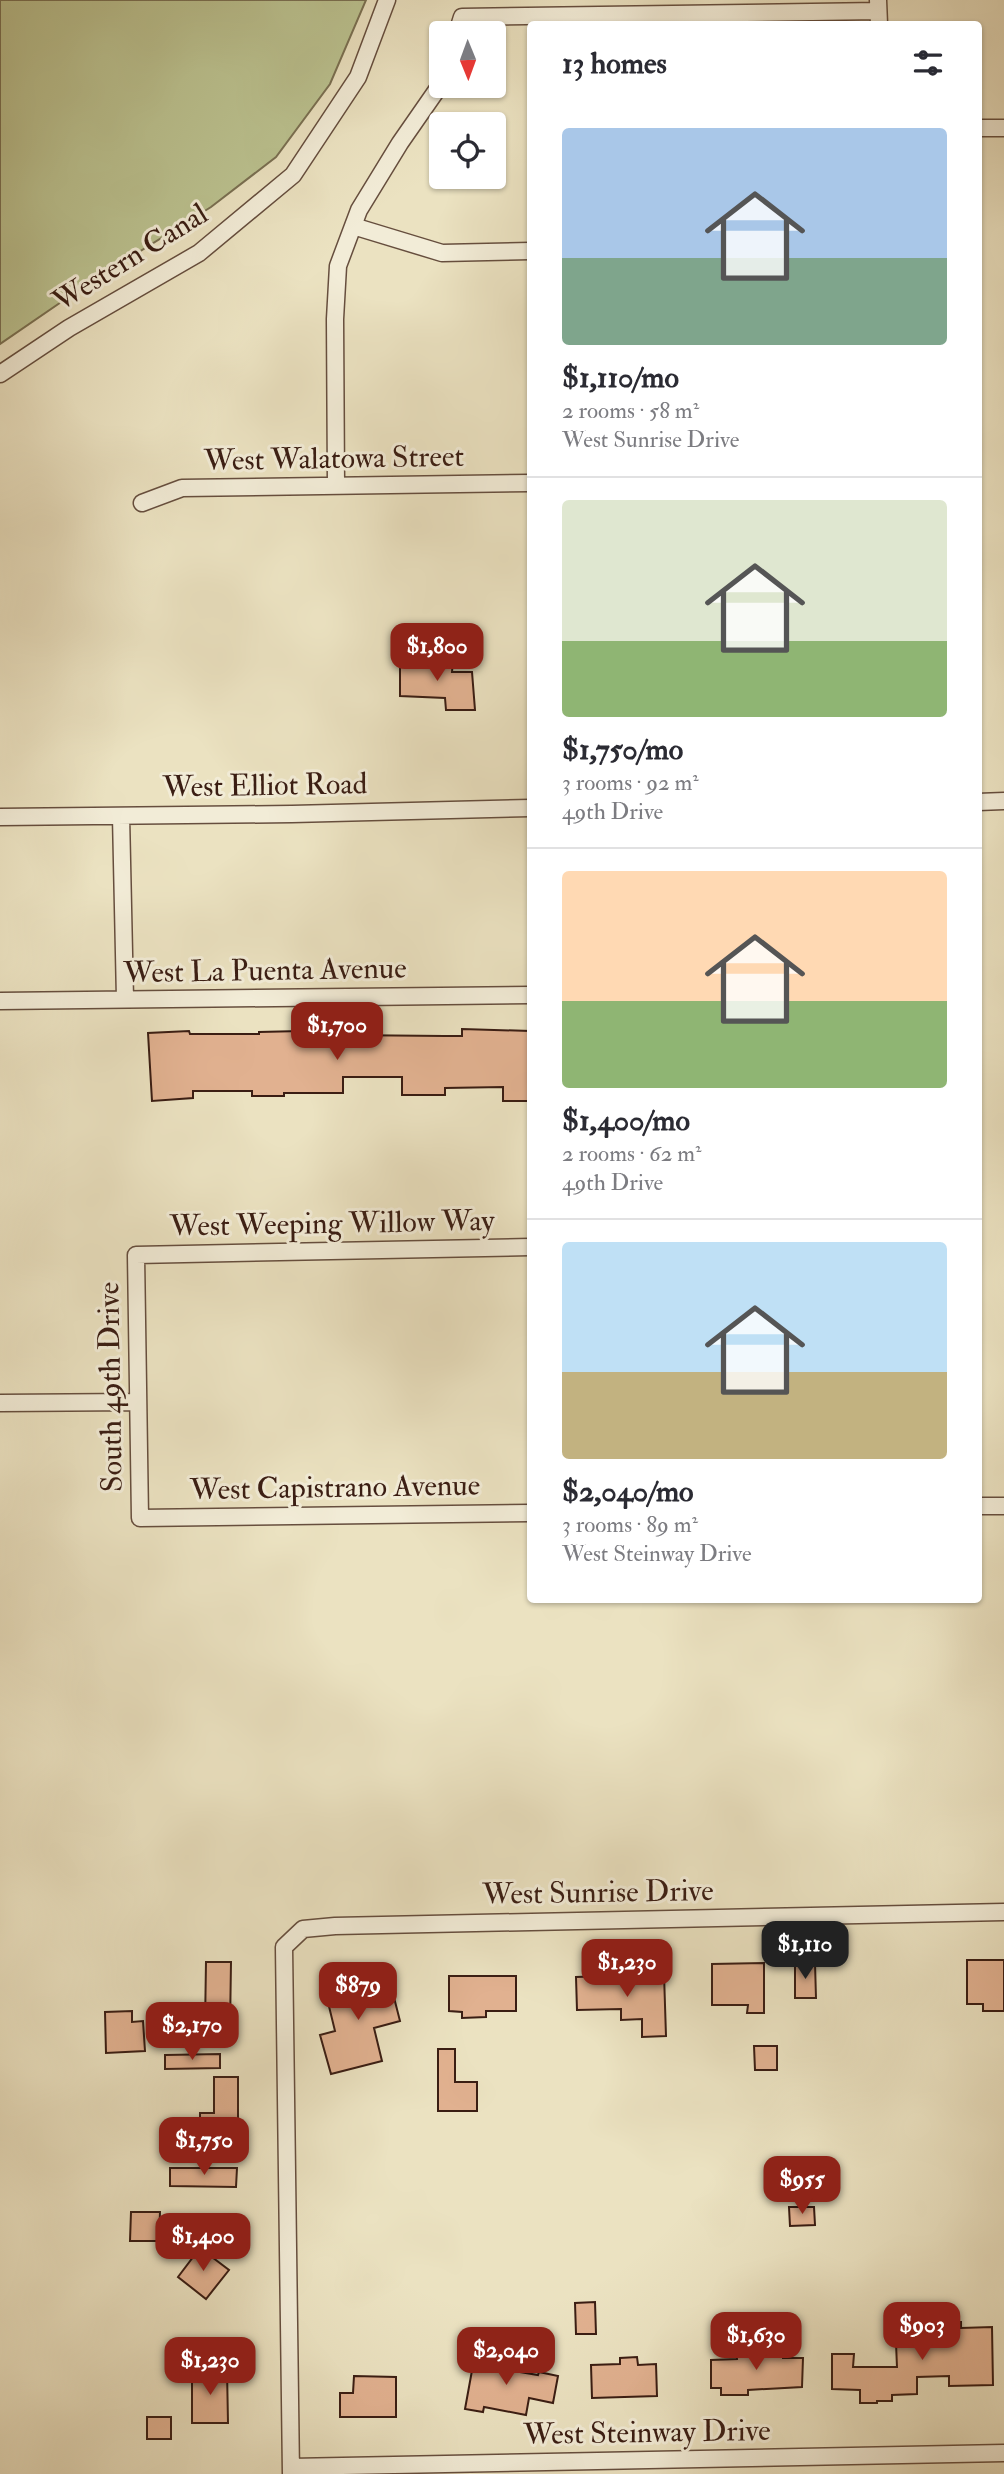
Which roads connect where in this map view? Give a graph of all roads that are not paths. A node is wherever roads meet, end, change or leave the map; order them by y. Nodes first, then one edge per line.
1 (387, 0) edge
2 (878, 12) edge
3 (461, 21) edge
4 (432, 98) edge
5 (982, 128) edge
6 (1004, 128) edge
7 (353, 226) junction
8 (527, 251) edge
9 (0, 374) edge
10 (527, 483) edge
11 (336, 486) junction
12 (142, 503) dead end
13 (1004, 801) edge
14 (982, 802) edge
15 (527, 808) edge
16 (121, 816) junction
17 (0, 817) edge
18 (527, 995) edge
19 (125, 999) junction
20 (0, 1001) edge
21 (527, 1247) edge
22 (136, 1255) joint
23 (137, 1402) junction
24 (0, 1404) edge
25 (982, 1506) edge
26 (1004, 1506) edge
27 (527, 1513) edge
28 (140, 1518) joint
29 (1004, 1912) edge
30 (1004, 2453) edge
31 (291, 2470) edge

1 - 9 street, Western Canal
2 - 3 street
4 - 7 street
5 - 6 street
7 - 8 street
7 - 11 street
10 - 11 street, West Walatowa Street
11 - 12 street, West Walatowa Street
13 - 14 street
15 - 16 street, West Elliot Road
16 - 17 street, West Elliot Road
16 - 19 street
18 - 19 street, West La Puenta Avenue
19 - 20 street, West La Puenta Avenue
21 - 22 street, West Weeping Willow Way
22 - 23 street, South 49th Drive
23 - 24 street
23 - 28 street, South 49th Drive
25 - 26 street
27 - 28 street, West Capistrano Avenue
29 - 31 street, West Sunrise Drive
30 - 31 street, West Steinway Drive

